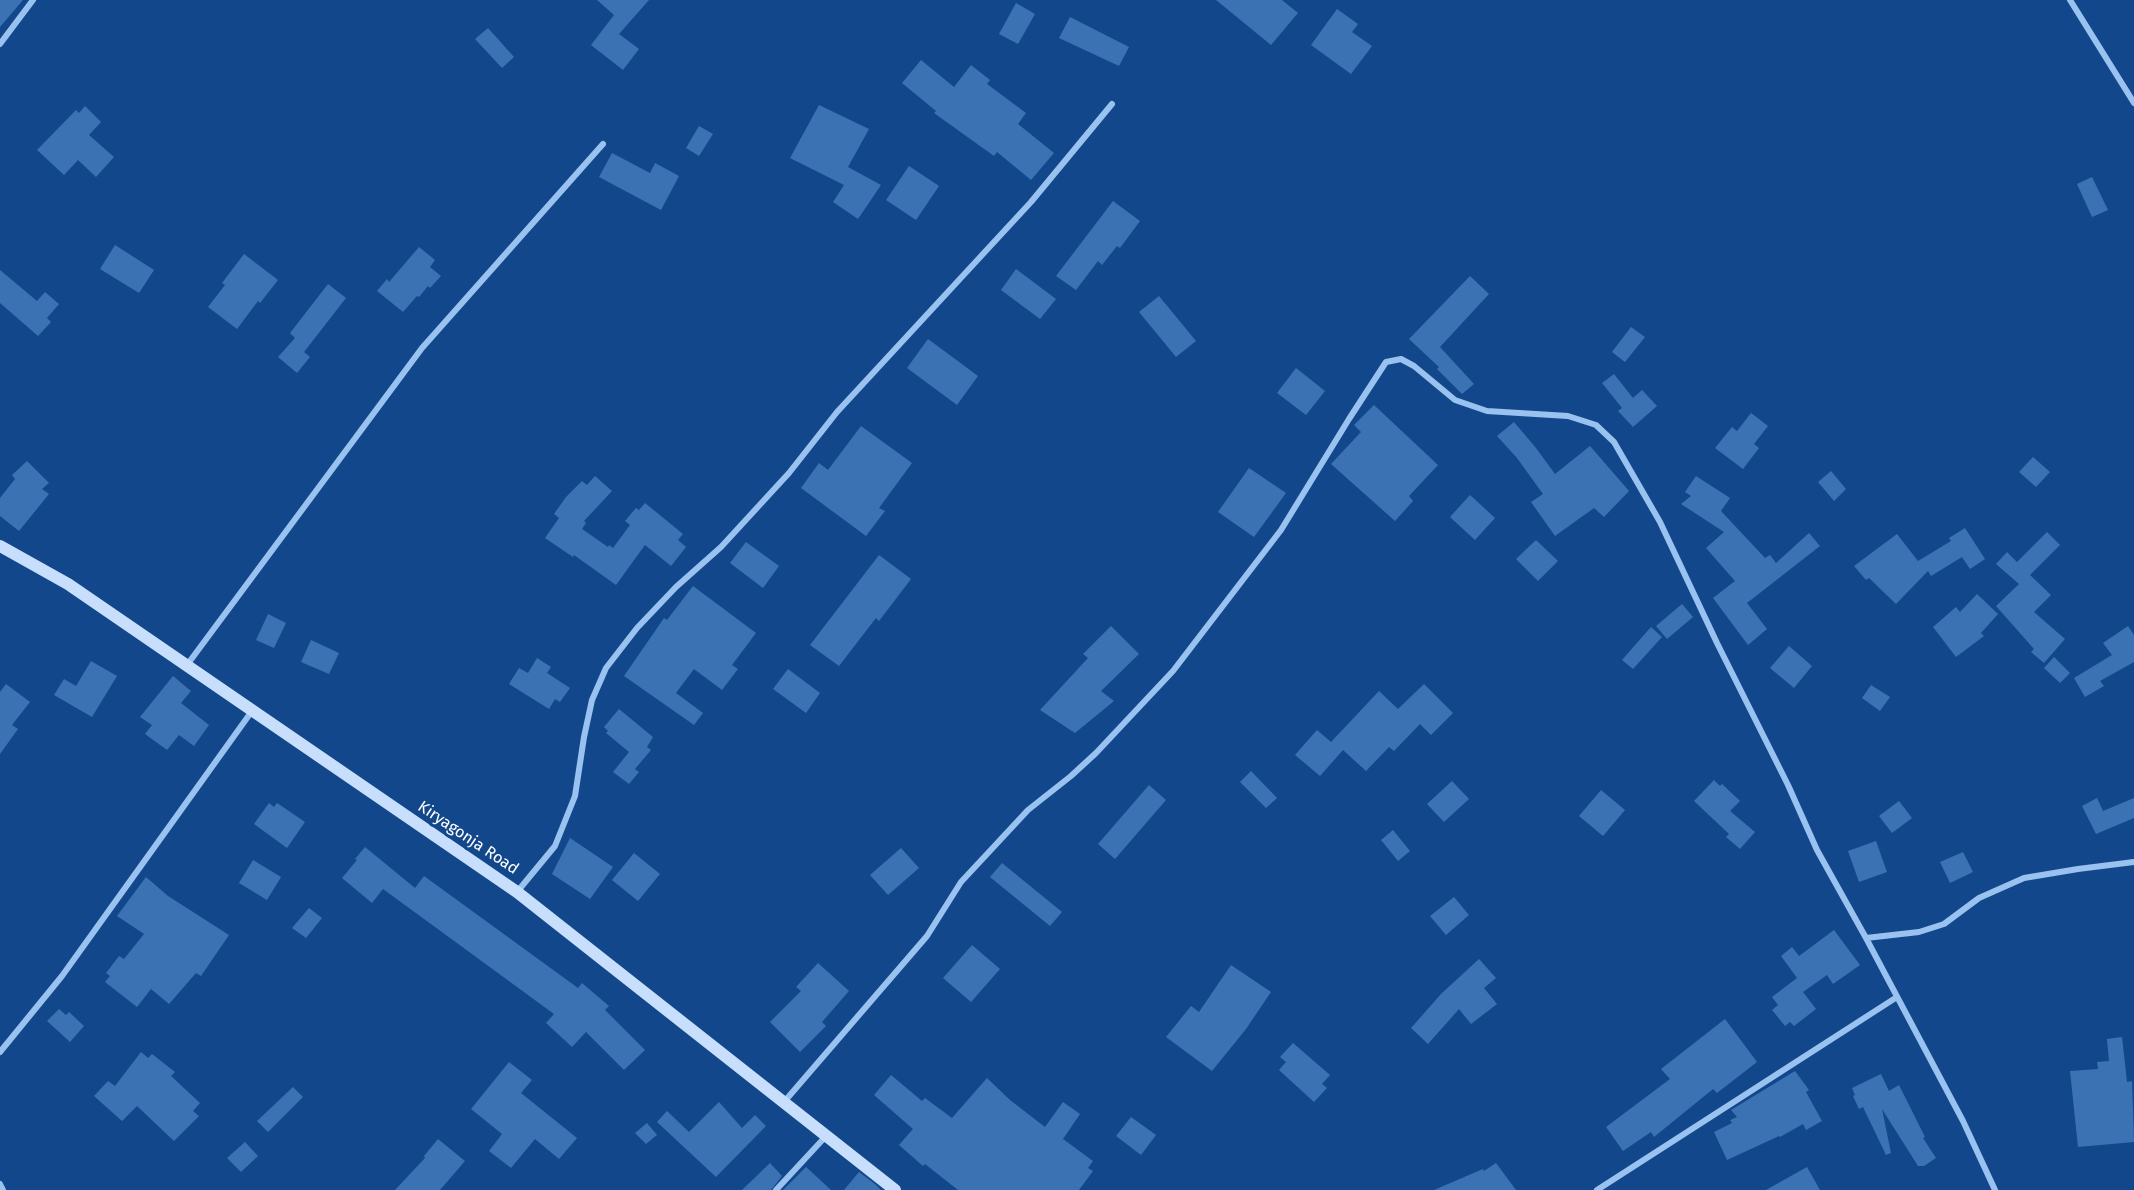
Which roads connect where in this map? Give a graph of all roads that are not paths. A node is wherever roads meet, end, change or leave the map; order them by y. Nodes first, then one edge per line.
1 (33, 0) edge
2 (2070, 0) edge
3 (0, 44) edge
4 (2134, 103) edge
5 (1112, 104) dead end
6 (603, 144) dead end
7 (0, 546) edge
8 (187, 665) junction
9 (253, 710) junction
10 (2134, 862) edge
11 (517, 892) junction
12 (1866, 938) junction
13 (1897, 997) junction
14 (0, 1052) edge
15 (784, 1102) junction
16 (827, 1135) junction
17 (0, 1184) edge
18 (3, 1190) edge
19 (776, 1190) edge
20 (895, 1190) edge
21 (1597, 1190) edge
22 (1995, 1190) edge

1 - 3 street
2 - 4 street
5 - 11 street
6 - 8 street
7 - 8 street, Kiryagonja Road
8 - 9 street, Kiryagonja Road
9 - 11 street, Kiryagonja Road
9 - 14 street
10 - 12 street
11 - 15 street, Kiryagonja Road
12 - 13 street
12 - 15 street
13 - 21 street
13 - 22 street
15 - 16 street, Kiryagonja Road
16 - 19 street
16 - 20 street, Kiryagonja Road
17 - 18 street

